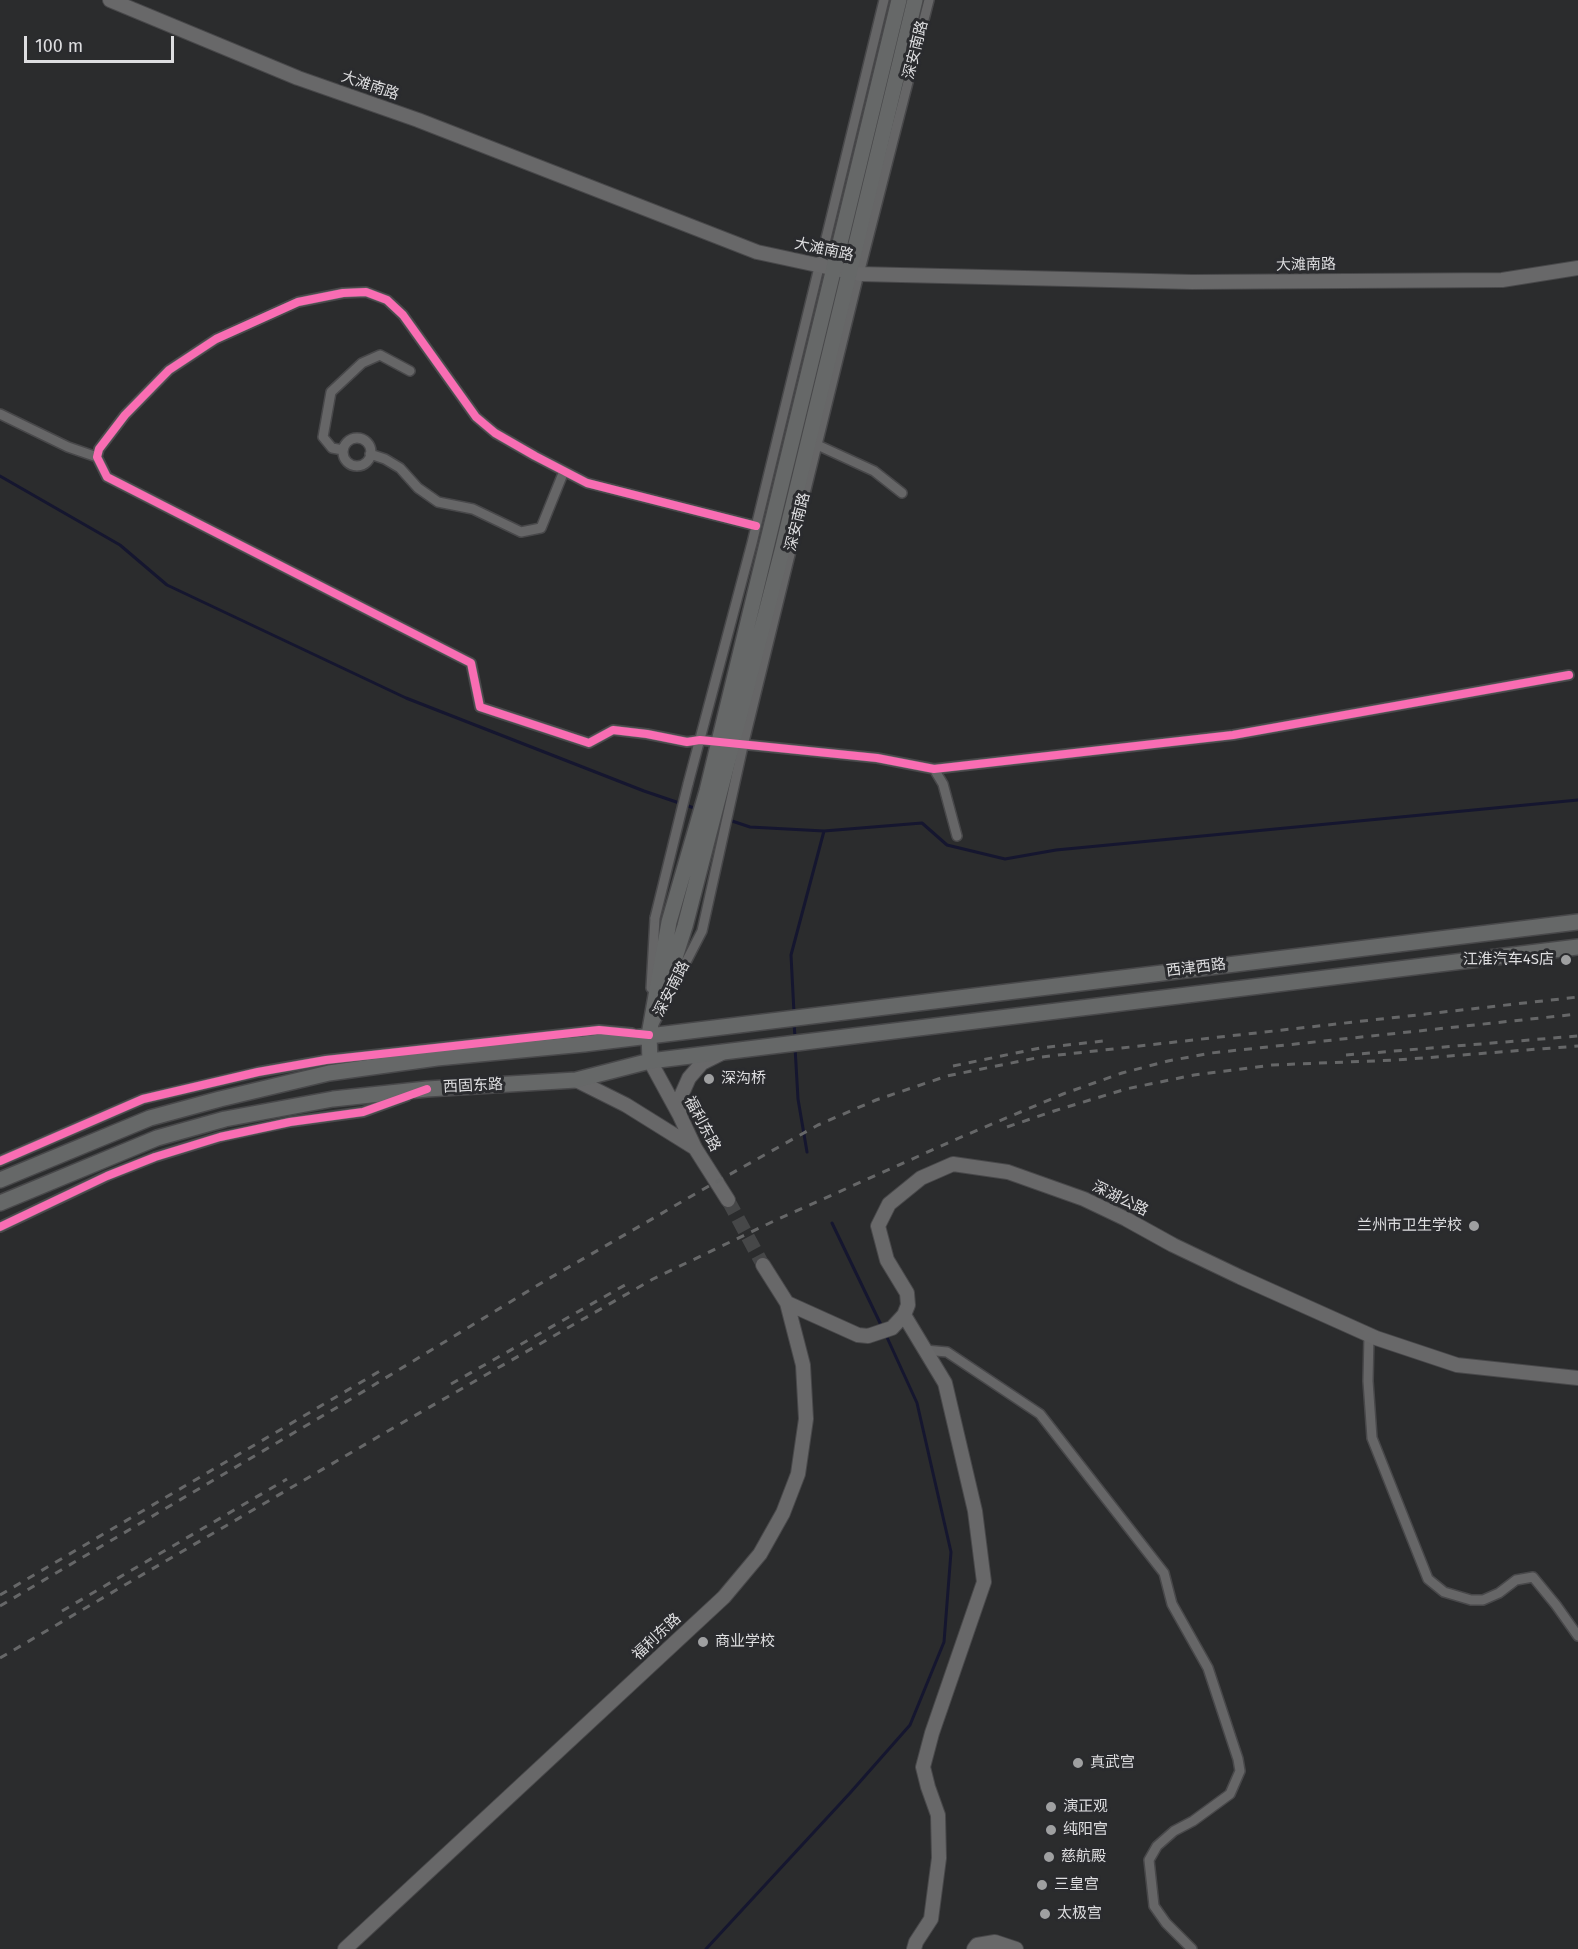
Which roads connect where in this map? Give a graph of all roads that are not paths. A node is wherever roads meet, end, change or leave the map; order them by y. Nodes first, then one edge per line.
1 (111, 0) edge
2 (884, 0) edge
3 (899, 0) edge
4 (915, 0) edge
5 (929, 0) edge
6 (827, 267) junction
7 (1578, 268) edge
8 (854, 273) junction
9 (410, 371) dead end
10 (0, 414) edge
11 (813, 443) junction
12 (343, 450) junction
13 (370, 454) junction
14 (97, 456) junction
15 (564, 471) junction
16 (902, 493) dead end
17 (756, 526) junction
18 (1569, 675) dead end
19 (700, 740) junction
20 (731, 744) junction
21 (934, 769) junction
22 (719, 794) junction
23 (957, 836) dead end
24 (662, 920) junction
25 (1578, 922) edge
26 (1578, 947) edge
27 (815, 1015) joint
28 (649, 1035) junction
29 (817, 1041) joint
30 (720, 1054) junction
31 (650, 1061) junction
32 (576, 1080) junction
33 (427, 1089) junction
34 (680, 1116) junction
35 (695, 1148) junction
36 (0, 1161) edge
37 (0, 1180) edge
38 (728, 1200) tunnel mouth
39 (0, 1203) edge
40 (0, 1227) edge
41 (763, 1264) tunnel mouth
42 (787, 1303) junction
43 (903, 1315) junction
44 (1369, 1335) junction
45 (925, 1350) junction
46 (1578, 1378) edge
47 (1578, 1636) edge
48 (345, 1949) edge
49 (914, 1949) edge
50 (974, 1949) edge
51 (1016, 1949) edge
52 (1192, 1949) edge

1 - 6 main road, 大滩南路
2 - 6 street, 深安南路
3 - 6 main road, 深安南路
4 - 8 main road, 深安南路
5 - 8 street, 深安南路
6 - 8 main road, 大滩南路
6 - 17 street, 深安南路
6 - 20 main road, 深安南路
7 - 8 main road, 大滩南路
8 - 11 main road, 深安南路
9 - 12 street
10 - 14 street
11 - 16 street
11 - 20 main road, 深安南路
12 - 13 street
12 - 13 street
13 - 15 street
14 - 15 street
14 - 19 street
15 - 17 street
17 - 19 street, 深安南路
18 - 21 street
19 - 20 street
19 - 24 street, 深安南路, bridge
20 - 21 street
20 - 22 main road, 深安南路
21 - 23 street
22 - 24 main road, 深安南路
22 - 28 main road, 深安南路
22 - 28 street, 深安南路
24 - 28 main road, 深安南路
25 - 27 main road, 西津西路
26 - 29 main road, 西津西路
27 - 28 main road, 西固东路
28 - 31 main road
28 - 36 street
28 - 37 main road, 西固东路
29 - 30 main road, 西固东路
30 - 31 main road, 西固东路
30 - 34 main road
31 - 32 main road, 西固东路
31 - 34 main road, 福利东路
32 - 33 main road, 西固东路
32 - 35 main road
33 - 39 main road, 西固东路
33 - 40 street
34 - 35 main road, 福利东路
35 - 38 main road, 福利东路
41 - 42 main road, 福利东路
42 - 43 main road
42 - 48 main road, 福利东路
43 - 44 main road, 深湖公路
43 - 45 main road
44 - 46 main road, 深湖公路
44 - 47 street
45 - 49 main road
45 - 52 street
50 - 51 main road

